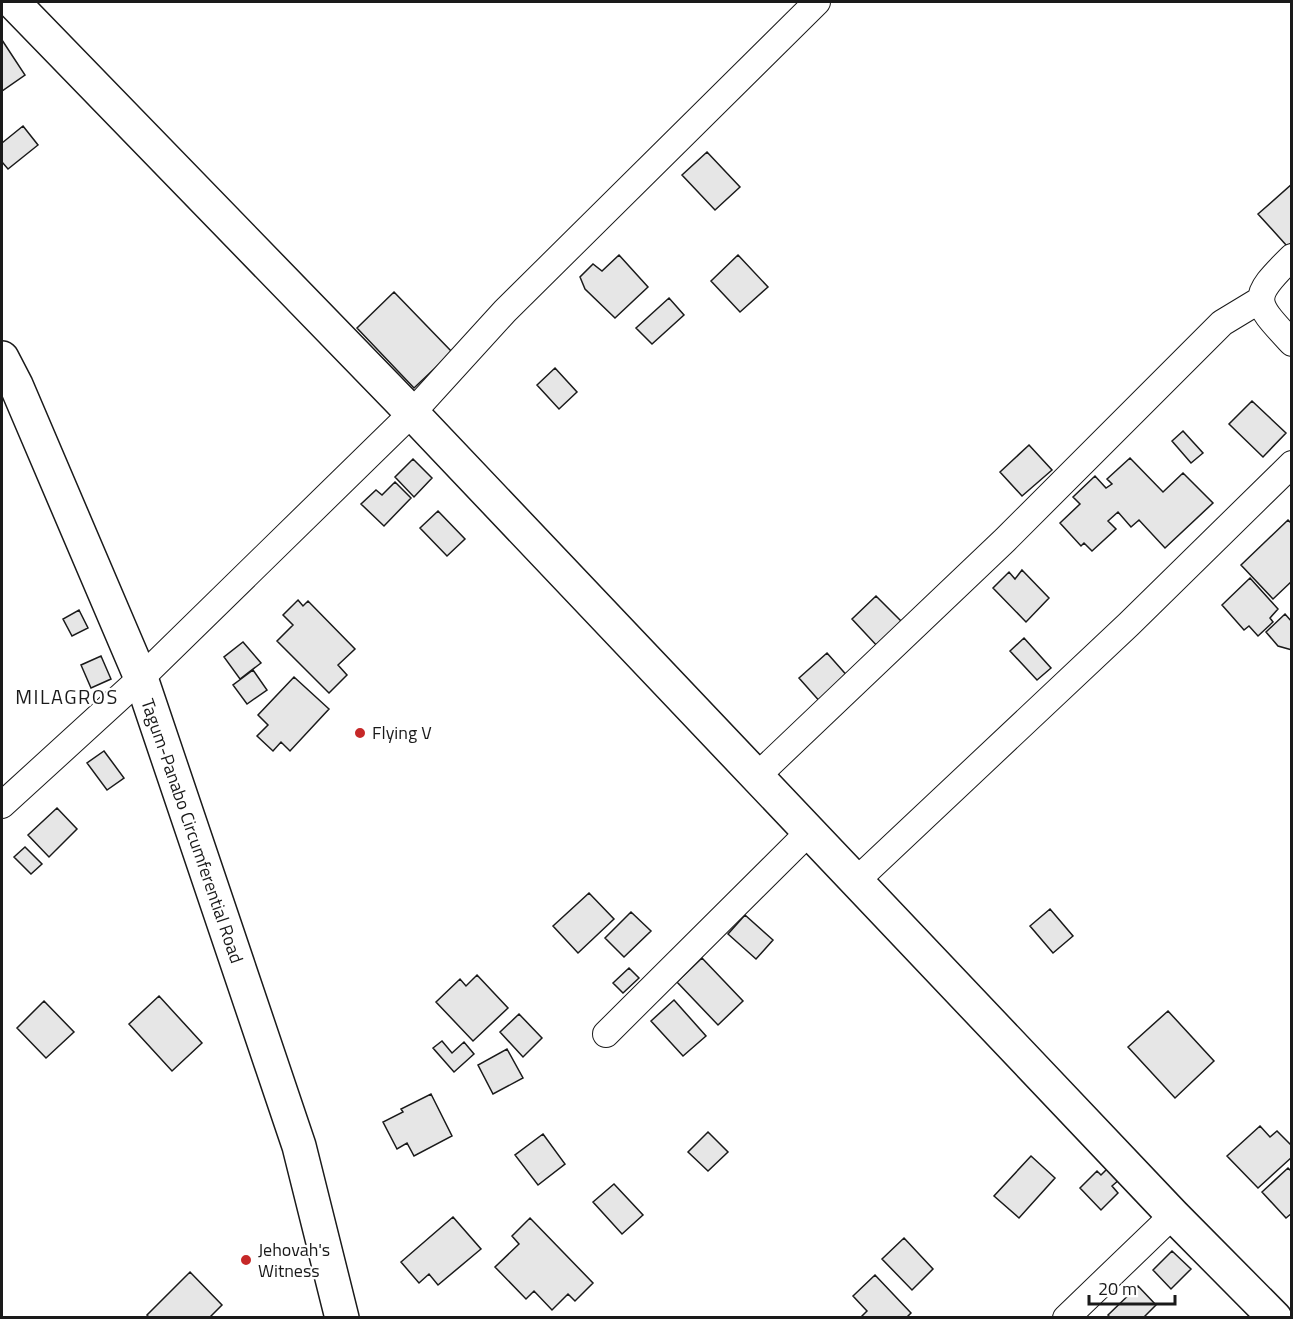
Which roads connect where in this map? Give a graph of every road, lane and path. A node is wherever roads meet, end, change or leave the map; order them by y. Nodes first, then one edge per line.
1 (13, 2) edge
2 (818, 2) edge
3 (1292, 257) edge
4 (1260, 300) junction
5 (1292, 342) edge
6 (2, 358) edge
7 (412, 413) junction
8 (1292, 464) edge
9 (141, 678) junction
10 (756, 777) junction
11 (2, 805) edge
12 (809, 831) junction
13 (855, 881) junction
14 (606, 1034) dead end
15 (1173, 1215) junction
16 (342, 1317) edge
17 (1066, 1317) edge
18 (1275, 1317) edge

1 - 7 street
2 - 7 street
3 - 4 street
4 - 5 street
4 - 10 street
6 - 9 street, Tagum-Panabo Circumferential Road
7 - 9 street
7 - 10 street
8 - 13 street
9 - 11 street
9 - 16 street, Tagum-Panabo Circumferential Road
10 - 12 street
12 - 13 street
12 - 14 street
13 - 15 street
15 - 17 street
15 - 18 street

